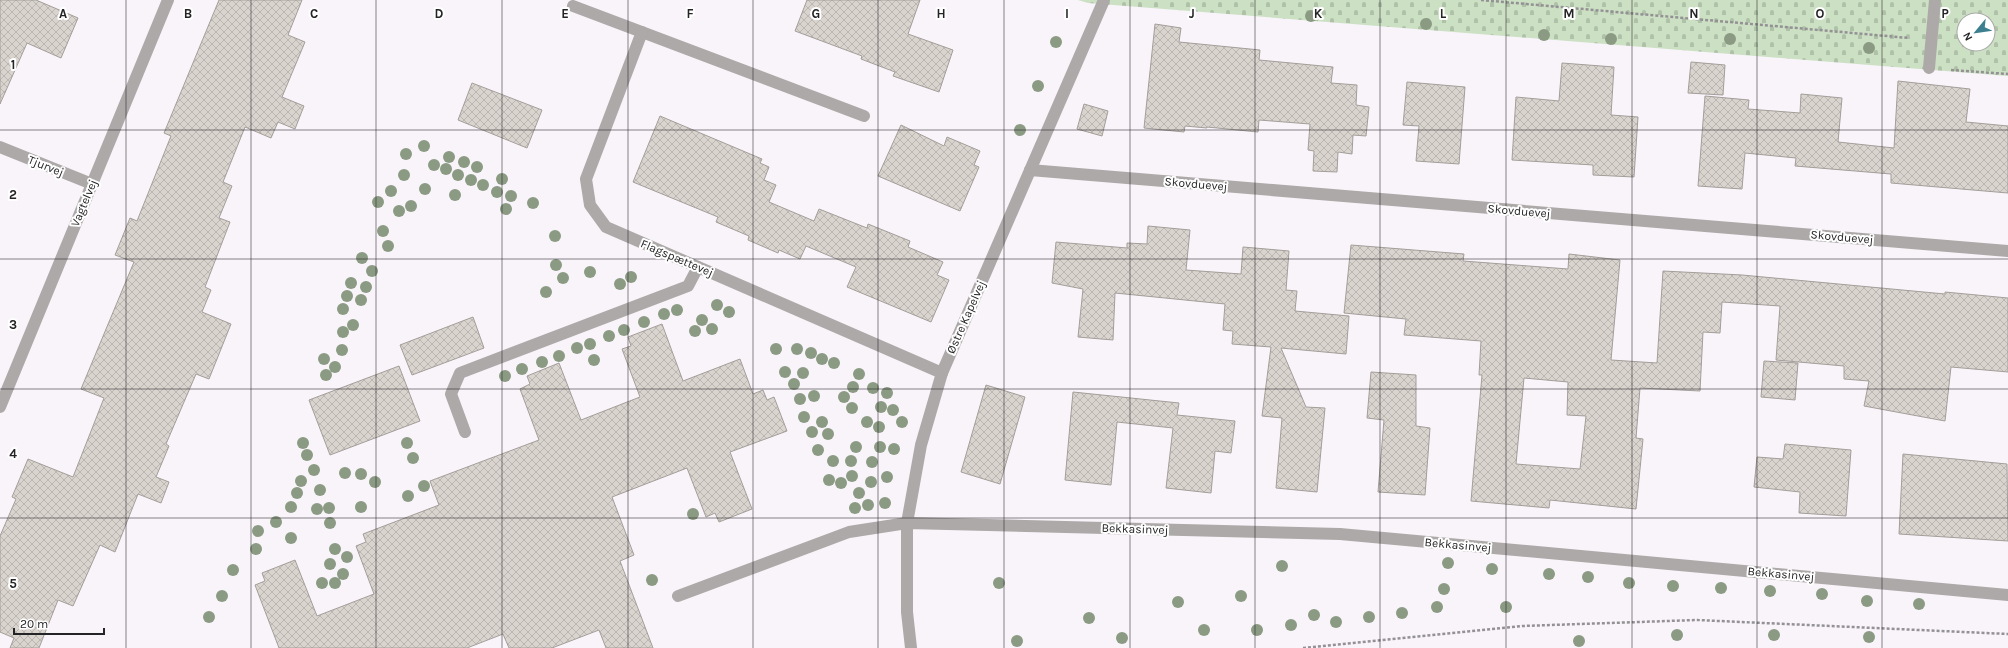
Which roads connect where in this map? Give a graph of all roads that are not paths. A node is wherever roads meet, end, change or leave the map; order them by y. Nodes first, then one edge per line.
1 (168, 0) edge
2 (1935, 0) edge
3 (1103, 3) edge
4 (574, 6) dead end
5 (642, 32) junction
6 (1929, 68) road end
7 (864, 116) dead end
8 (0, 147) edge
9 (1030, 170) junction
10 (92, 184) junction
11 (2008, 251) edge
12 (698, 267) junction
13 (942, 373) junction
14 (0, 407) edge
15 (465, 432) dead end
16 (907, 523) junction
17 (2008, 595) edge
18 (678, 596) dead end
19 (911, 648) edge

1 - 10 street, Vagtelvej
2 - 6 street
3 - 9 street, Østre Kapelvej
4 - 5 street
5 - 7 street
5 - 12 street, Flagspættevej
8 - 10 street, Tjurvej
9 - 11 street, Skovduevej
9 - 13 street, Østre Kapelvej
10 - 14 street, Vagtelvej
12 - 13 street, Flagspættevej
12 - 15 street
13 - 16 street, Østre Kapelvej
16 - 17 street, Bekkasinvej
16 - 18 street, Bekkasinvej
16 - 19 street, Østre Kapelvej

